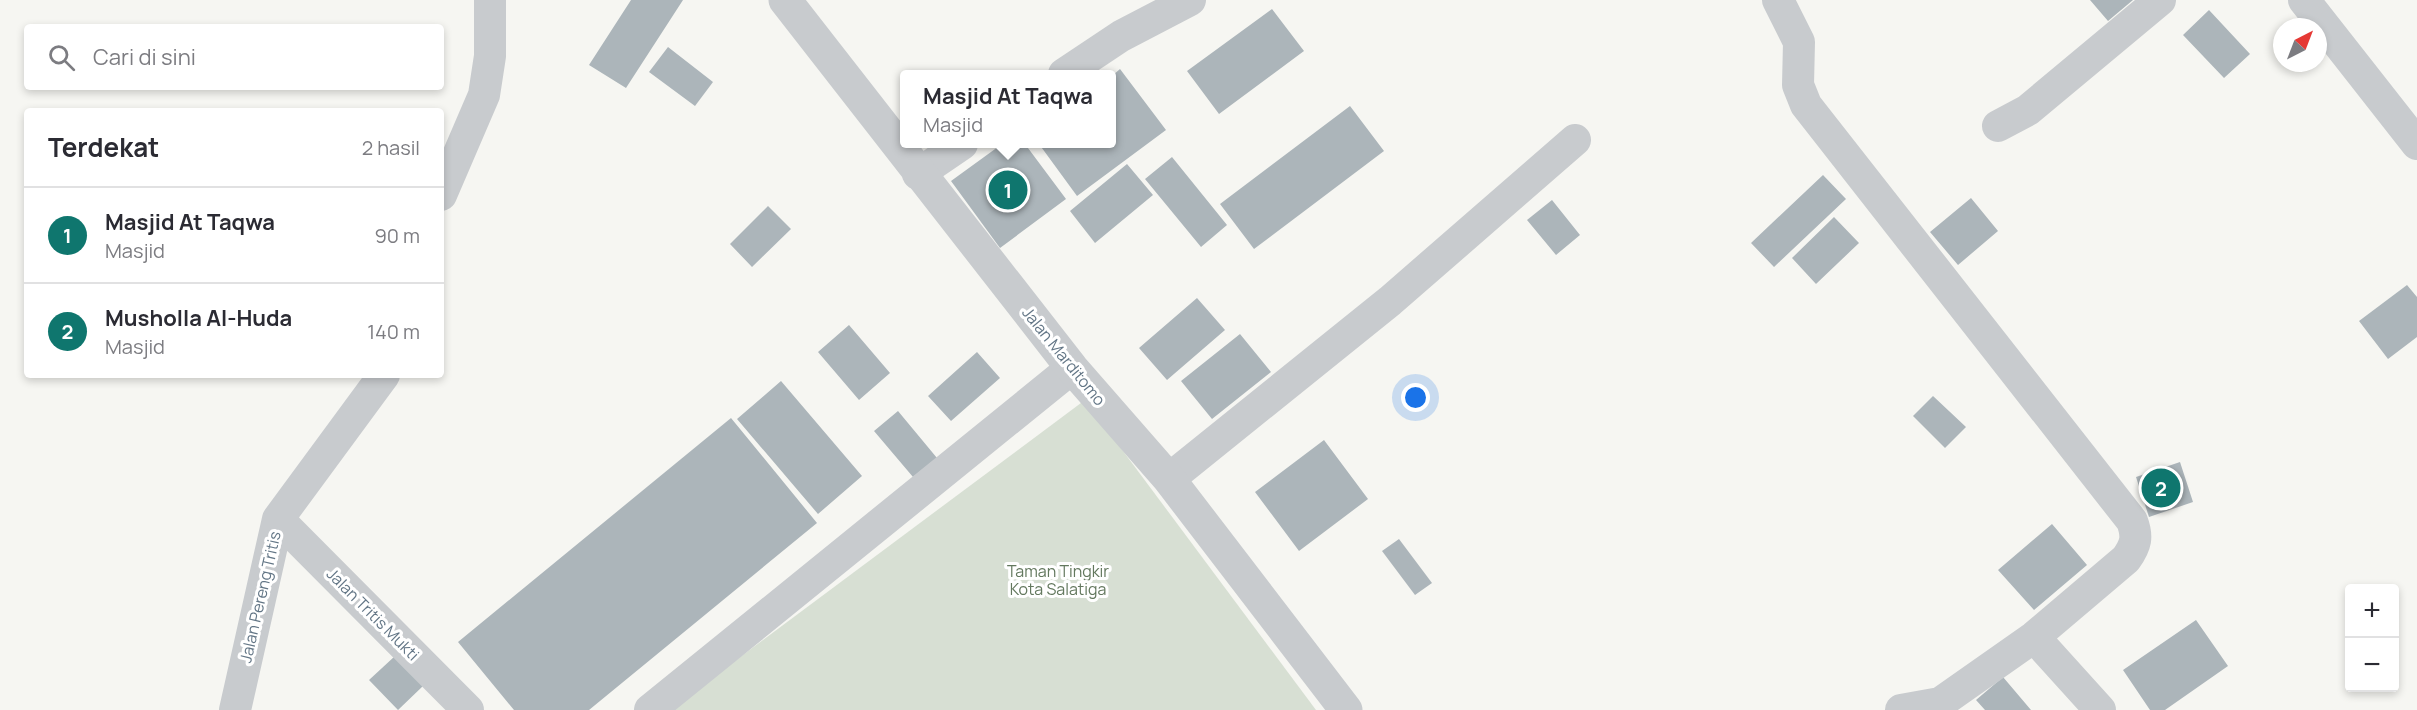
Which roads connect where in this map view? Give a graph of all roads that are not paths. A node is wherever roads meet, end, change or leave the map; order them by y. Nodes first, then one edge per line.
1 (490, 0) edge
2 (785, 0) edge
3 (1190, 0) edge
4 (1778, 0) edge
5 (2160, 0) edge
6 (2304, 0) edge
7 (1071, 70) edge
8 (1998, 126) dead end
9 (1575, 140) dead end
10 (2417, 144) edge
11 (956, 148) edge
12 (918, 174) junction
13 (444, 188) edge
14 (1072, 368) junction
15 (382, 378) edge
16 (1169, 479) junction
17 (278, 519) junction
18 (2034, 637) junction
19 (235, 710) edge
20 (468, 710) edge
21 (650, 710) edge
22 (1346, 710) edge
23 (1900, 710) edge
24 (2100, 710) edge

1 - 13 street
2 - 12 street, Jalan Marditomo
3 - 7 street
4 - 18 street
5 - 8 street
6 - 10 street
9 - 16 street
11 - 12 street
12 - 14 street, Jalan Marditomo
14 - 16 street, Jalan Marditomo
14 - 21 street
15 - 17 street, Jalan Pereng Tritis
16 - 22 street, Jalan Marditomo
17 - 19 street, Jalan Pereng Tritis
17 - 20 street, Jalan Tritis Mukti
18 - 23 street
18 - 24 street

